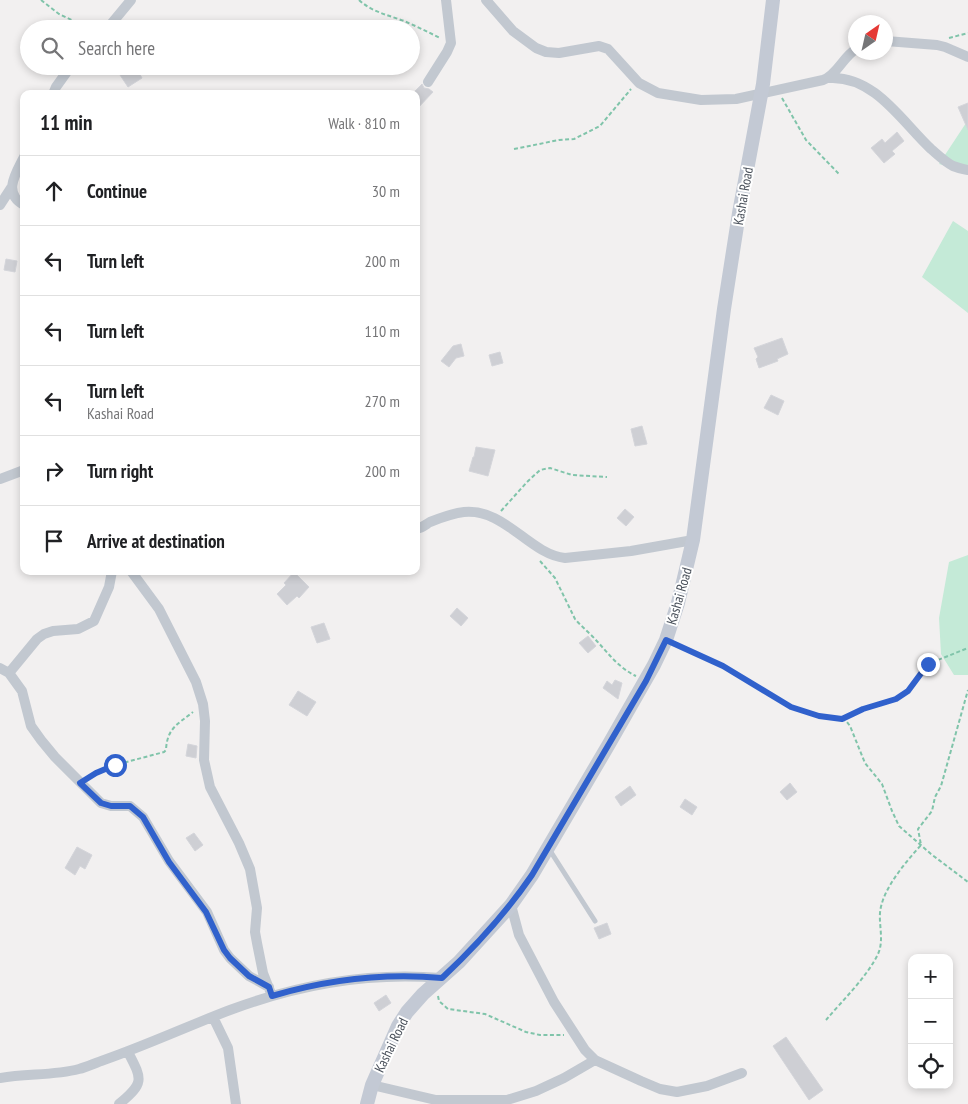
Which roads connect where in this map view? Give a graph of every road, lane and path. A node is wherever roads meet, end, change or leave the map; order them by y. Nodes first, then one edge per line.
1 (41, 0) edge
2 (131, 0) edge
3 (359, 0) edge
4 (446, 0) edge
5 (486, 0) edge
6 (773, 0) edge
7 (72, 20) edge
8 (115, 20) edge
9 (400, 20) edge
10 (420, 28) edge
11 (893, 42) edge
12 (451, 43) junction
13 (848, 56) edge
14 (968, 58) edge
15 (65, 75) edge
16 (830, 78) junction
17 (428, 82) dead end
18 (647, 88) junction
19 (778, 89) junction
20 (55, 90) edge
21 (761, 94) junction
22 (514, 149) dead end
23 (20, 165) edge
24 (968, 170) edge
25 (839, 174) dead end
26 (11, 188) junction
27 (20, 202) edge
28 (0, 205) edge
29 (20, 472) edge
30 (606, 477) dead end
31 (0, 479) edge
32 (495, 518) junction
33 (420, 527) edge
34 (693, 540) junction
35 (537, 556) dead end
36 (111, 575) edge
37 (134, 575) edge
38 (666, 640) junction
39 (968, 648) edge
40 (5, 671) edge
41 (646, 681) junction
42 (968, 690) edge
43 (203, 704) junction
44 (842, 719) junction
45 (80, 783) junction
46 (921, 845) junction
47 (547, 847) junction
48 (968, 882) edge
49 (511, 905) junction
50 (595, 921) dead end
51 (439, 981) junction
52 (270, 991) junction
53 (213, 1017) junction
54 (826, 1020) dead end
55 (576, 1036) junction
56 (128, 1052) junction
57 (595, 1060) junction
58 (742, 1073) dead end
59 (0, 1078) edge
60 (372, 1085) junction
61 (119, 1104) edge
62 (236, 1104) edge
63 (367, 1104) edge

1 - 7 path
2 - 8 street
3 - 9 path
4 - 12 street
5 - 18 street
6 - 21 street, Kashai Road
10 - 12 path
11 - 14 street
12 - 17 street
13 - 16 street
15 - 20 street
16 - 19 street
16 - 24 street
18 - 21 street
18 - 22 path
19 - 21 street
19 - 25 path
21 - 34 street, Kashai Road
23 - 26 street
26 - 27 street
26 - 28 street
29 - 31 street
30 - 32 path
32 - 33 street
32 - 34 street
34 - 38 street, Kashai Road
35 - 41 path
36 - 40 street
37 - 43 street
38 - 41 street, Kashai Road
38 - 44 path
39 - 44 path
40 - 45 street
41 - 47 street, Kashai Road
42 - 46 path
43 - 45 path
43 - 52 street
44 - 46 path
45 - 52 street
46 - 48 path
46 - 54 path
47 - 49 street, Kashai Road
47 - 50 lane
49 - 51 street, Kashai Road
49 - 55 street
51 - 52 street
51 - 55 path
51 - 60 street, Kashai Road
52 - 53 street
53 - 56 street
53 - 62 street
55 - 57 street
56 - 59 street
56 - 61 street
57 - 58 street
57 - 60 street
60 - 63 street, Kashai Road

